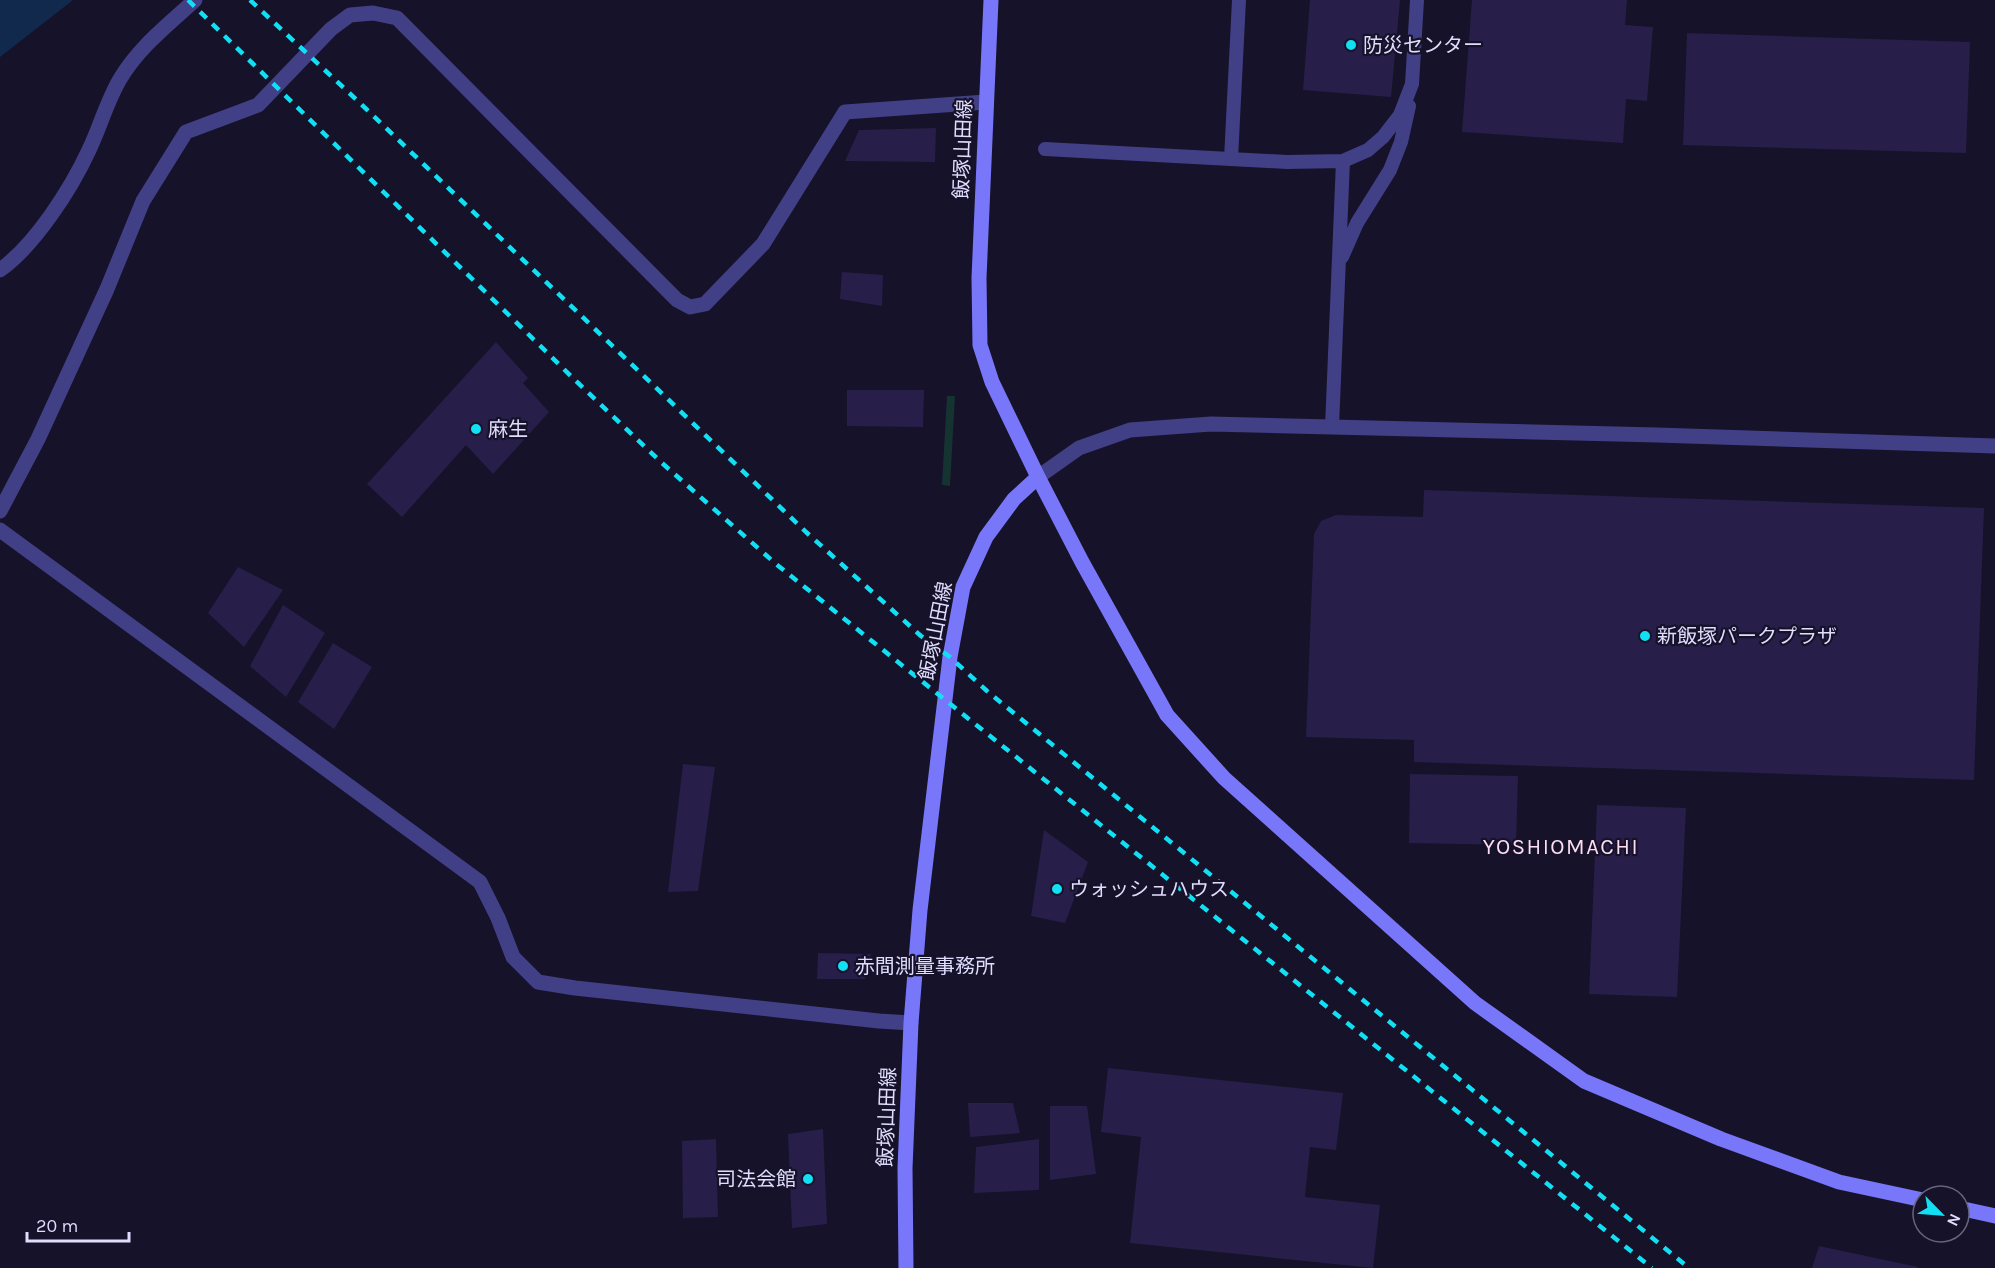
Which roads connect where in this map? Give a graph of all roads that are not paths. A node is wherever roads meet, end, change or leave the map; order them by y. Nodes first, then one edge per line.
1 (195, 0) edge
2 (991, 0) edge
3 (1239, 0) edge
4 (1417, 0) edge
5 (1412, 84) junction
6 (986, 102) junction
7 (1045, 149) dead end
8 (1231, 159) junction
9 (1343, 161) junction
10 (1339, 265) junction
11 (0, 270) edge
12 (1332, 427) junction
13 (1995, 446) edge
14 (1038, 477) junction
15 (0, 511) edge
16 (0, 530) edge
17 (911, 1023) junction
18 (1911, 1197) edge
19 (1971, 1211) edge
20 (1995, 1216) edge
21 (906, 1268) edge

1 - 11 street
2 - 6 main road, 飯塚山田線
3 - 8 lane
4 - 5 lane
5 - 9 lane
5 - 10 lane
6 - 14 main road, 飯塚山田線
6 - 15 street
7 - 8 lane
8 - 9 lane
9 - 10 lane
10 - 12 lane
12 - 13 street
12 - 14 street
14 - 17 main road, 飯塚山田線
14 - 18 main road
16 - 17 street
17 - 21 main road, 飯塚山田線
19 - 20 main road

